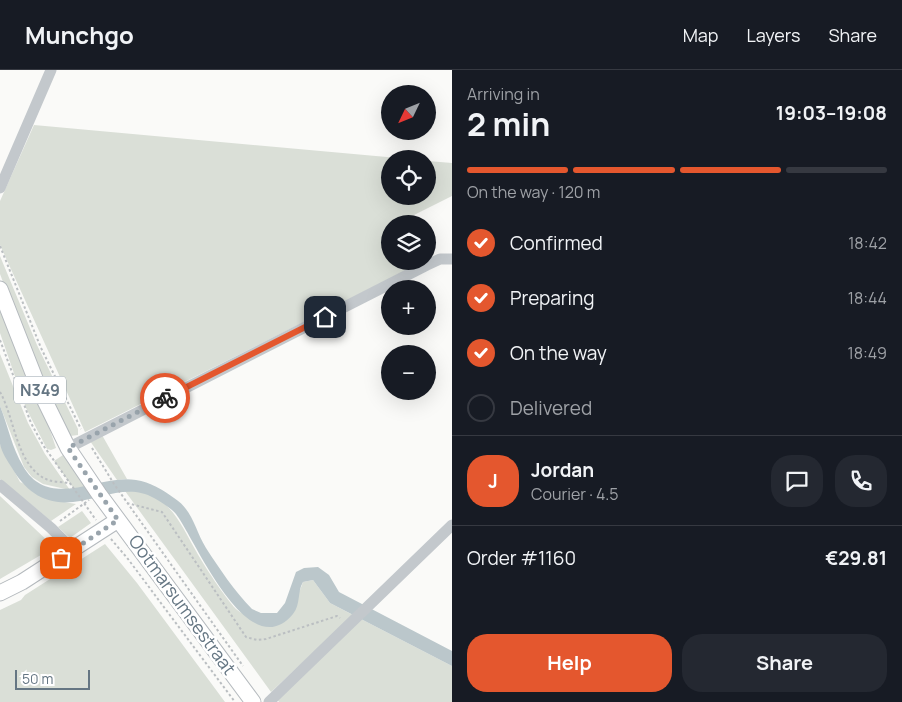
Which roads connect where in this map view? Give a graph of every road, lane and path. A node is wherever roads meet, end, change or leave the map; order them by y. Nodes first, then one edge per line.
1 (51, 70) edge
2 (0, 188) edge
3 (0, 246) edge
4 (452, 259) edge
5 (0, 289) edge
6 (0, 340) edge
7 (0, 392) edge
8 (86, 439) junction
9 (68, 448) junction
10 (68, 483) junction
11 (0, 485) edge
12 (127, 503) junction
13 (83, 504) junction
14 (118, 520) junction
15 (452, 525) edge
16 (51, 528) junction
17 (103, 529) junction
18 (74, 550) junction
19 (0, 593) edge
20 (353, 621) junction
21 (246, 670) dead end
22 (235, 702) edge
23 (253, 702) edge
24 (269, 702) edge

1 - 2 street
3 - 8 path, Ootmarsumsestraat
4 - 8 street
5 - 9 main road, N349
6 - 10 path, Ootmarsumsestraat
7 - 10 path
8 - 9 street
8 - 12 path, Ootmarsumsestraat
9 - 14 main road, Ootmarsumsestraat / N349
10 - 13 path, Ootmarsumsestraat
11 - 16 street
12 - 20 path
12 - 21 path, Ootmarsumsestraat
13 - 16 path
13 - 17 path, Ootmarsumsestraat
14 - 17 main road
14 - 23 main road, Ootmarsumsestraat / N349
15 - 20 street
16 - 18 street
17 - 18 main road
17 - 22 path, Ootmarsumsestraat
18 - 19 main road
20 - 24 street

